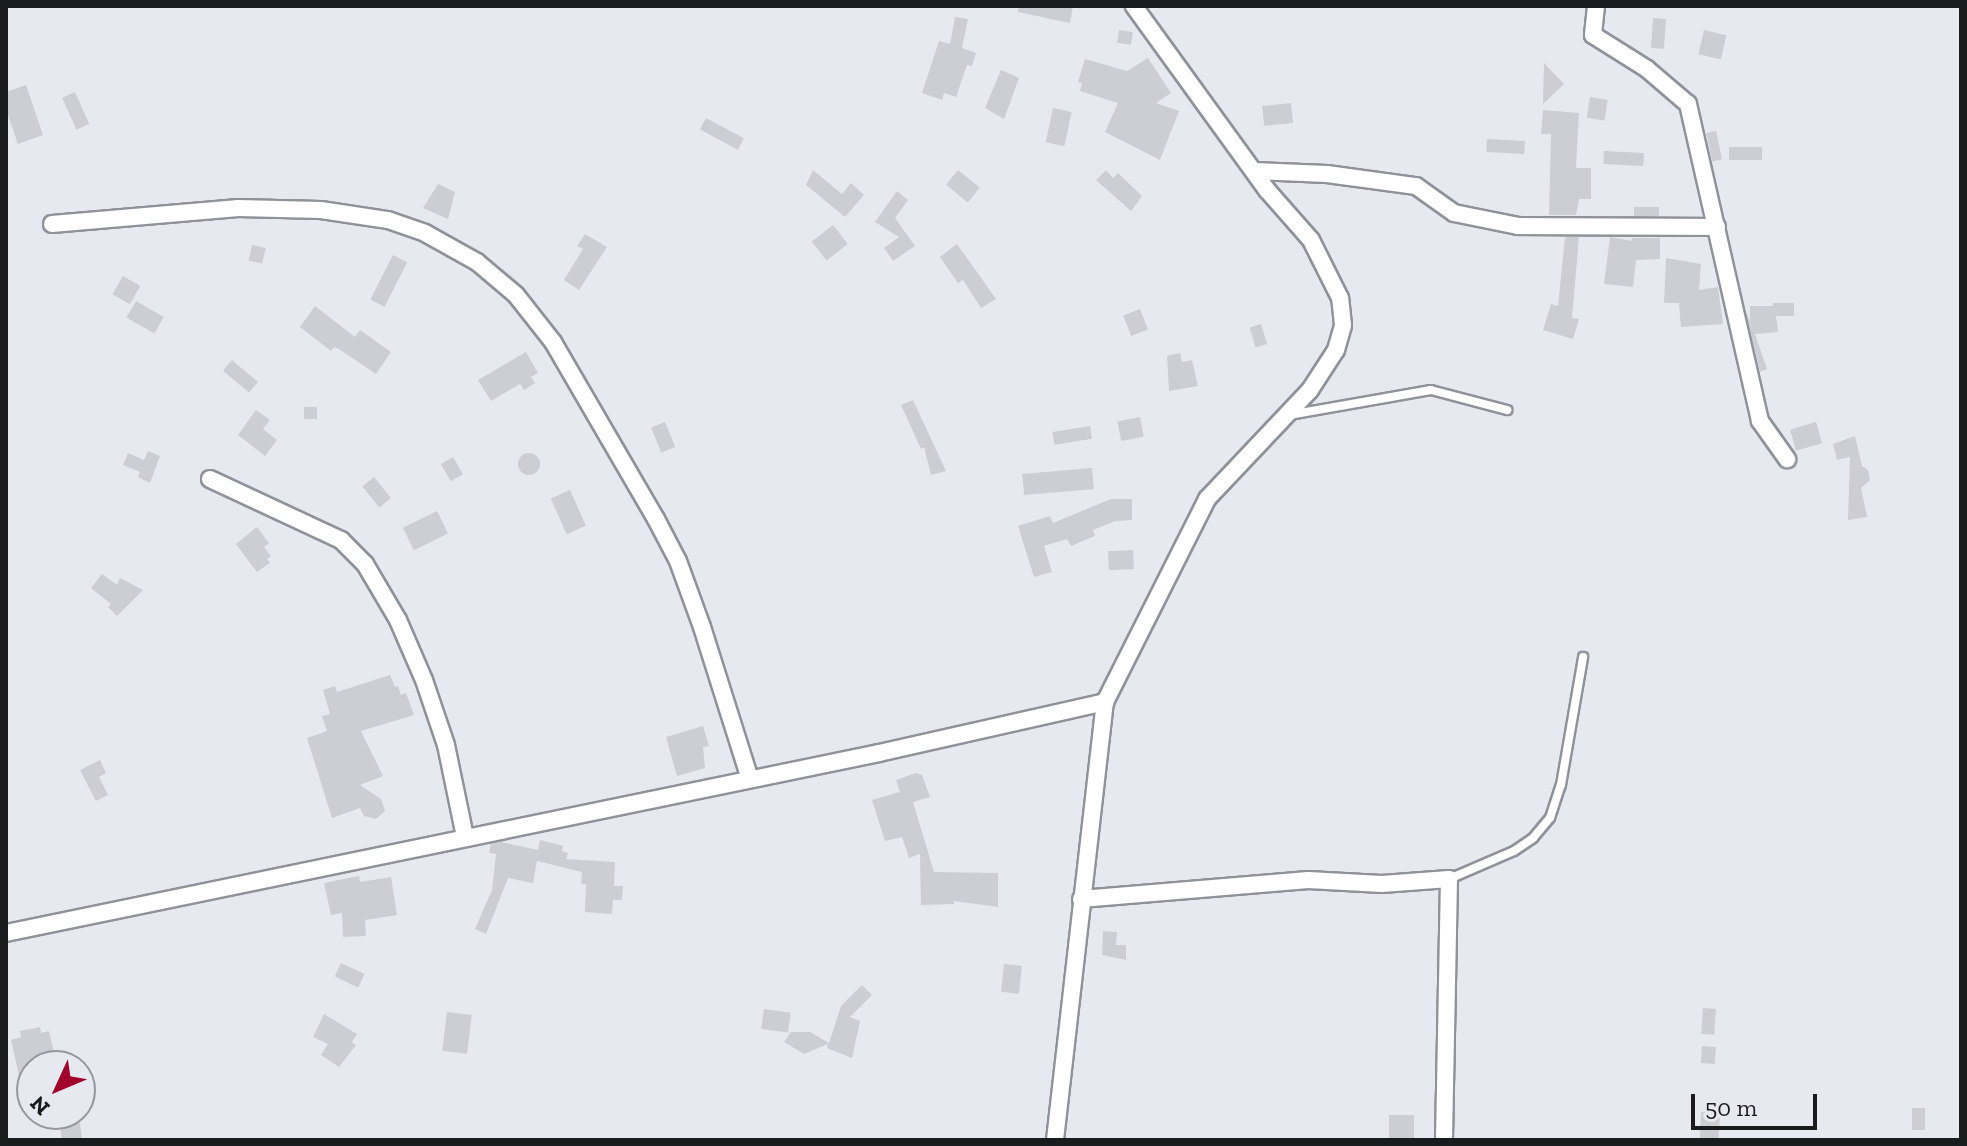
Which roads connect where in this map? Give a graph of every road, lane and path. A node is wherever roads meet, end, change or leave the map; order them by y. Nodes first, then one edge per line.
1 (1134, 6) edge
2 (1596, 6) edge
3 (1254, 171) junction
4 (52, 224) dead end
5 (1717, 227) junction
6 (1507, 410) dead end
7 (1285, 416) junction
8 (1787, 459) dead end
9 (210, 479) dead end
10 (1583, 657) dead end
11 (1105, 702) junction
12 (750, 779) junction
13 (465, 837) junction
14 (1449, 879) junction
15 (1081, 899) junction
16 (6, 933) edge
17 (1055, 1140) edge
18 (1444, 1140) edge

1 - 3 street
2 - 5 street
3 - 5 street
3 - 7 street
4 - 12 street
5 - 8 street
6 - 7 lane
7 - 11 street
9 - 13 street
10 - 14 lane
11 - 12 street
11 - 15 street
12 - 13 street
13 - 16 street
14 - 15 street
14 - 18 street
15 - 17 street

